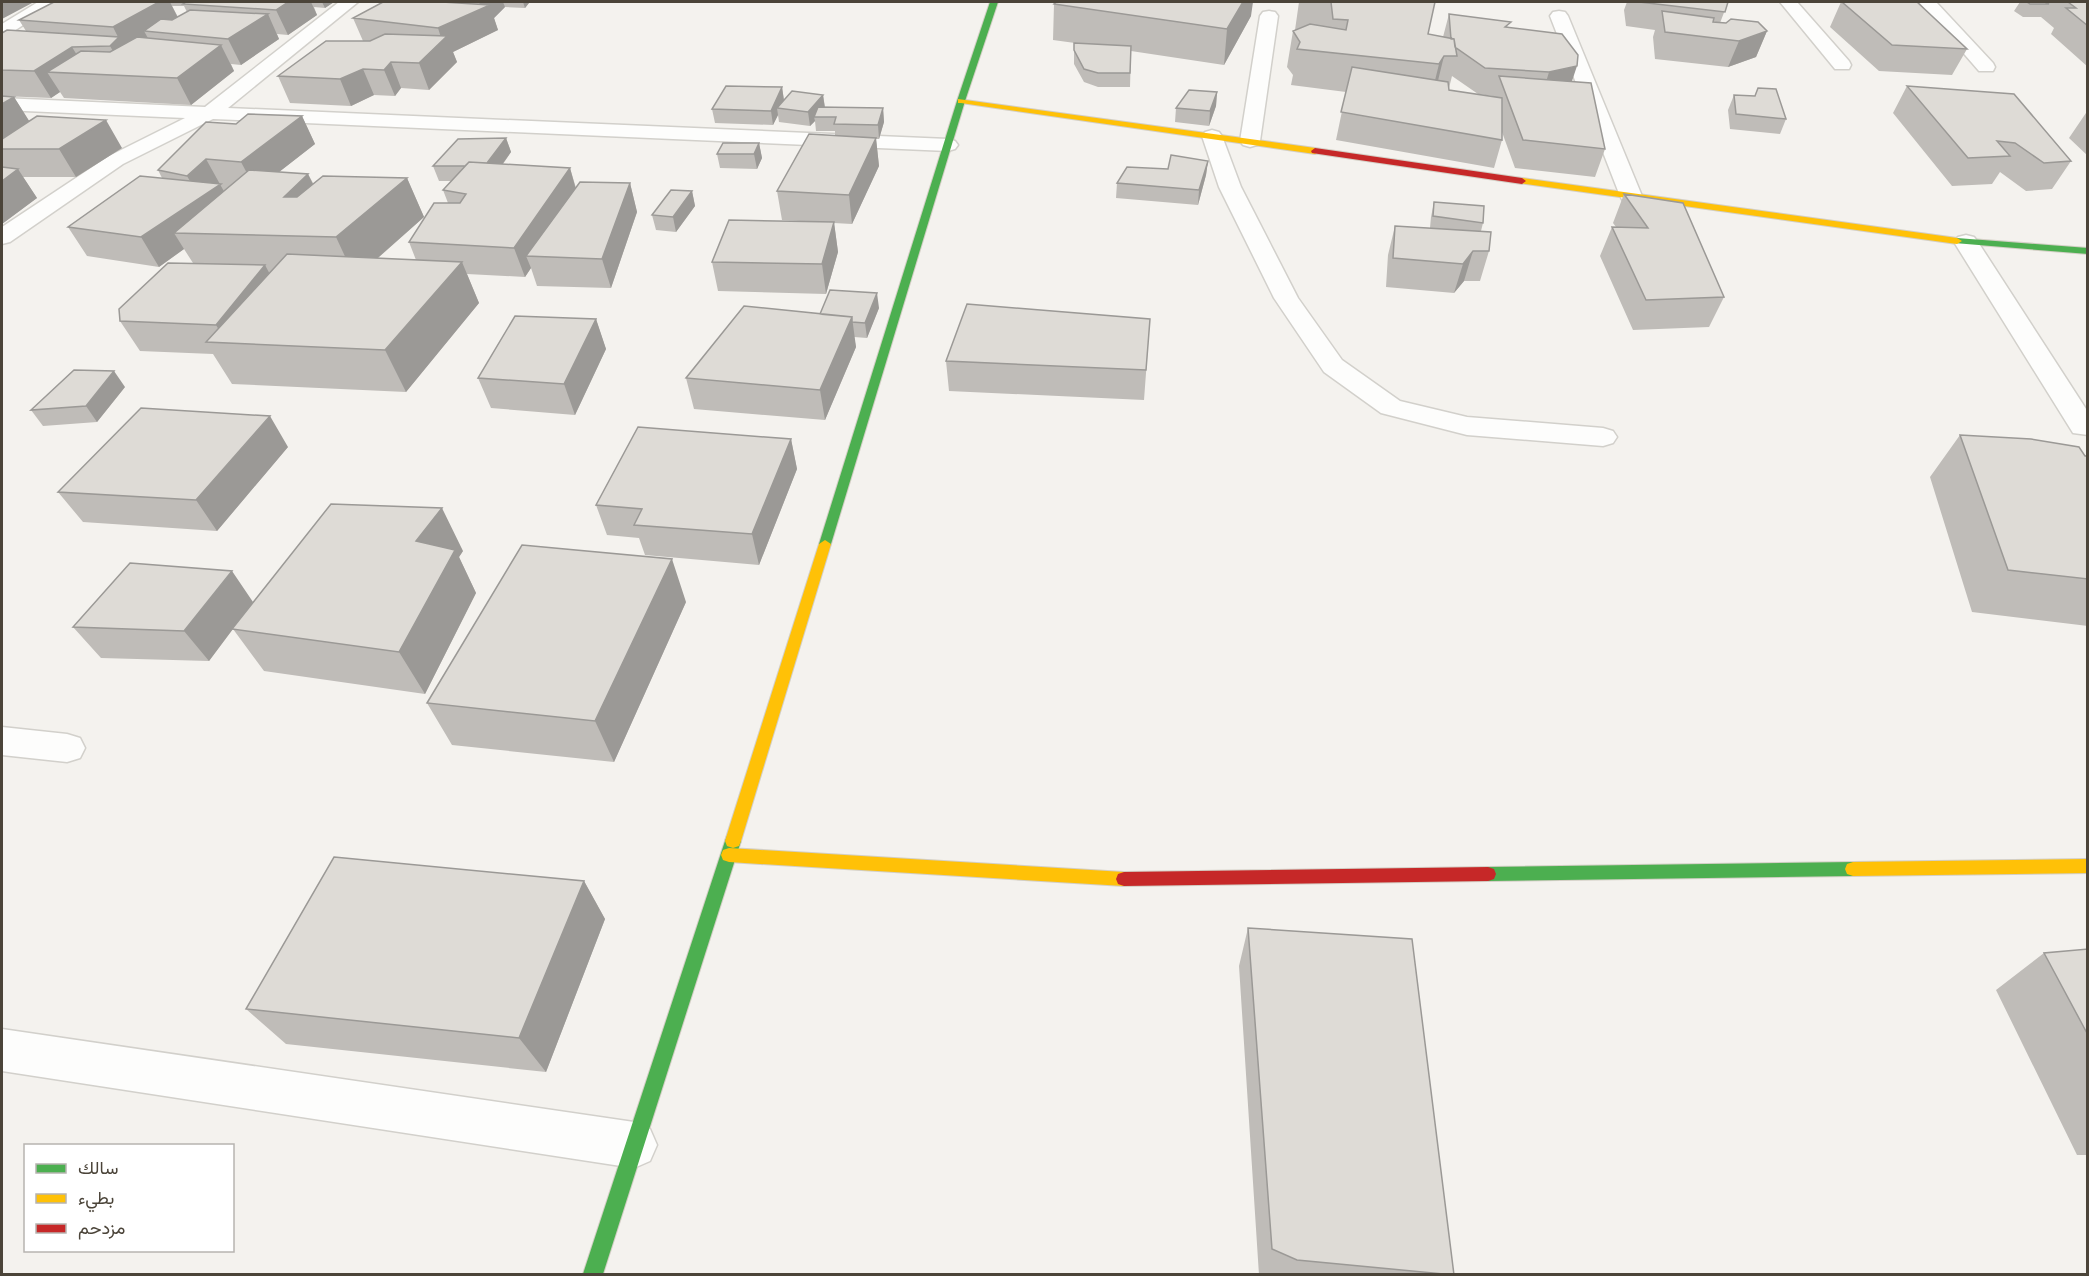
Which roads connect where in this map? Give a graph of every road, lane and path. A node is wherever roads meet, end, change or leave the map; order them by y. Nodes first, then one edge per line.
1 (49, 2) edge
2 (349, 2) edge
3 (994, 2) edge
4 (1788, 2) edge
5 (1928, 2) edge
6 (1269, 16) dead end
7 (1558, 16) dead end
8 (2, 31) edge
9 (1842, 65) dead end
10 (1986, 67) dead end
11 (961, 101) junction
12 (2, 104) edge
13 (208, 114) junction
14 (1212, 136) junction
15 (1250, 141) junction
16 (948, 145) junction
17 (1631, 196) junction
18 (2, 237) edge
19 (1966, 242) junction
20 (2088, 251) edge
21 (2083, 427) dead end
22 (1603, 437) dead end
23 (2, 741) edge
24 (67, 748) dead end
25 (729, 855) junction
26 (2088, 866) edge
27 (2, 1050) edge
28 (634, 1145) junction
29 (592, 1275) edge

1 - 8 street
2 - 13 street
3 - 11 street
4 - 9 street
5 - 10 street
6 - 15 street
7 - 17 street
11 - 14 street
11 - 16 street
12 - 13 street
13 - 16 street
13 - 18 street
14 - 15 street
14 - 22 street
15 - 17 street
16 - 25 street
17 - 19 street
19 - 20 street
19 - 21 street
23 - 24 street
25 - 26 street
25 - 28 street
27 - 28 street
28 - 29 street

